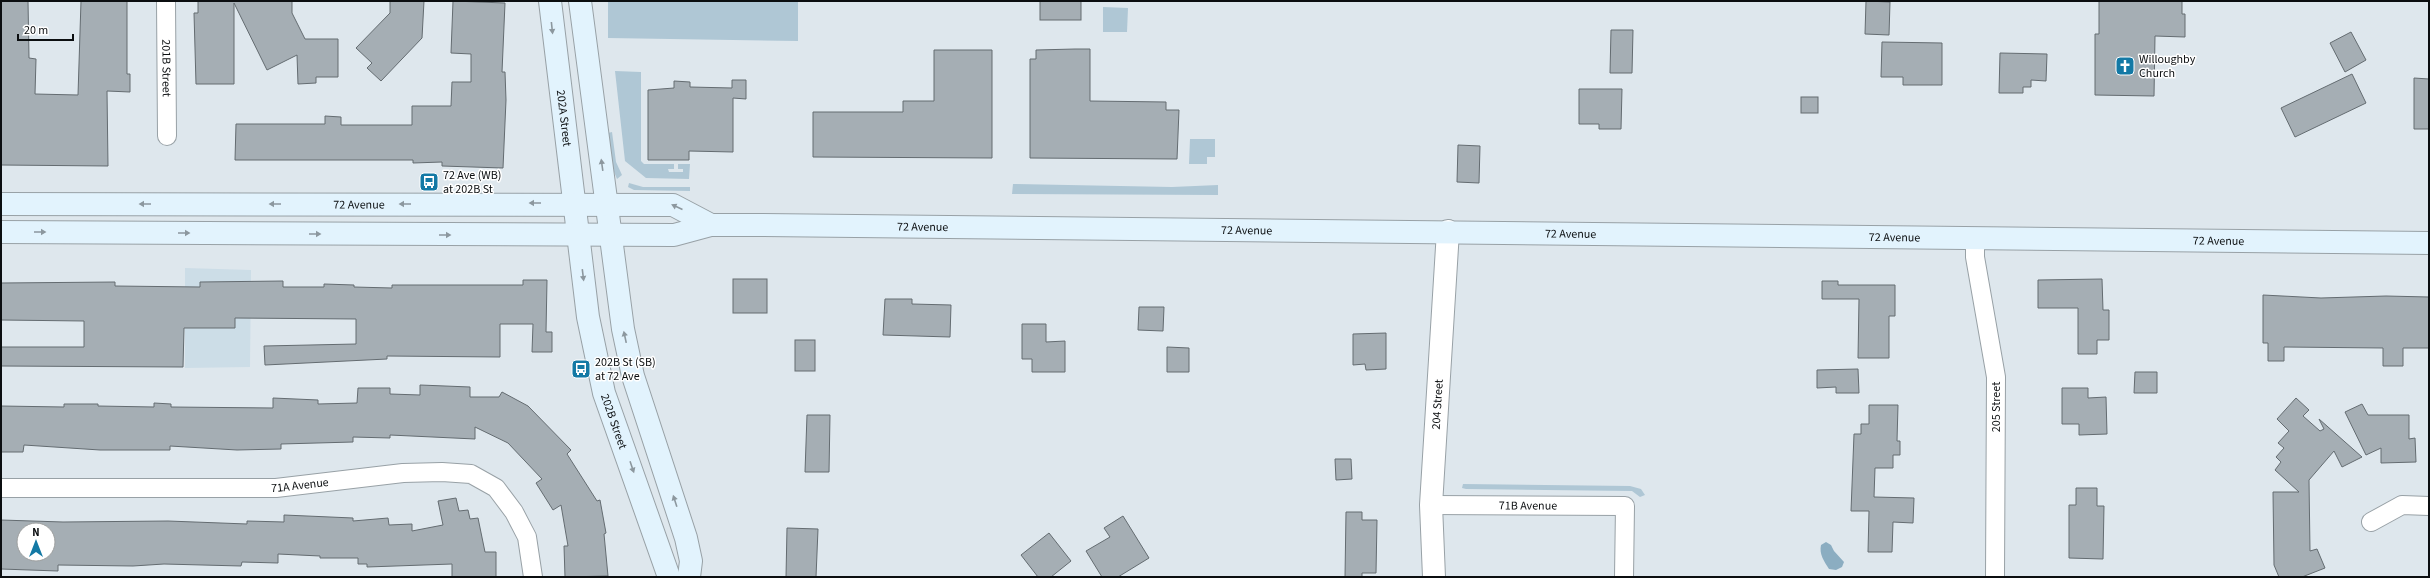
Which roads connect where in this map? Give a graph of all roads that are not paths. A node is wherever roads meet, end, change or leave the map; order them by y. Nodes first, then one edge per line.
1 (166, 1) edge
2 (550, 1) edge
3 (580, 1) edge
4 (167, 136) dead end
5 (1, 204) edge
6 (574, 204) junction
7 (607, 204) junction
8 (711, 225) junction
9 (1448, 231) junction
10 (1, 232) edge
11 (578, 236) junction
12 (611, 236) junction
13 (1975, 238) junction
14 (2429, 243) edge
15 (1, 488) edge
16 (1431, 505) junction
17 (2429, 506) edge
18 (2371, 522) dead end
19 (533, 577) edge
20 (669, 577) edge
21 (689, 577) edge
22 (1434, 577) edge
23 (1624, 577) edge
24 (1995, 577) edge

1 - 4 street, 201B Street
2 -> 6 main road, 202A Street
7 -> 3 main road
6 -> 5 main road, 72 Avenue
6 - 7 main road, 72 Avenue
6 - 11 main road, 202A Street
8 -> 7 main road, 72 Avenue
7 - 12 main road
8 - 9 main road, 72 Avenue
8 - 12 main road, 72 Avenue
9 - 13 main road, 72 Avenue
9 - 16 street, 204 Street
10 -> 11 main road, 72 Avenue
11 - 12 main road, 72 Avenue
11 -> 20 main road, 202B Street
21 -> 12 main road
13 - 14 main road, 72 Avenue
13 - 24 street, 205 Street
15 - 19 street, 71A Avenue
16 - 22 street, 204 Street
16 - 23 street, 71B Avenue
17 - 18 street

